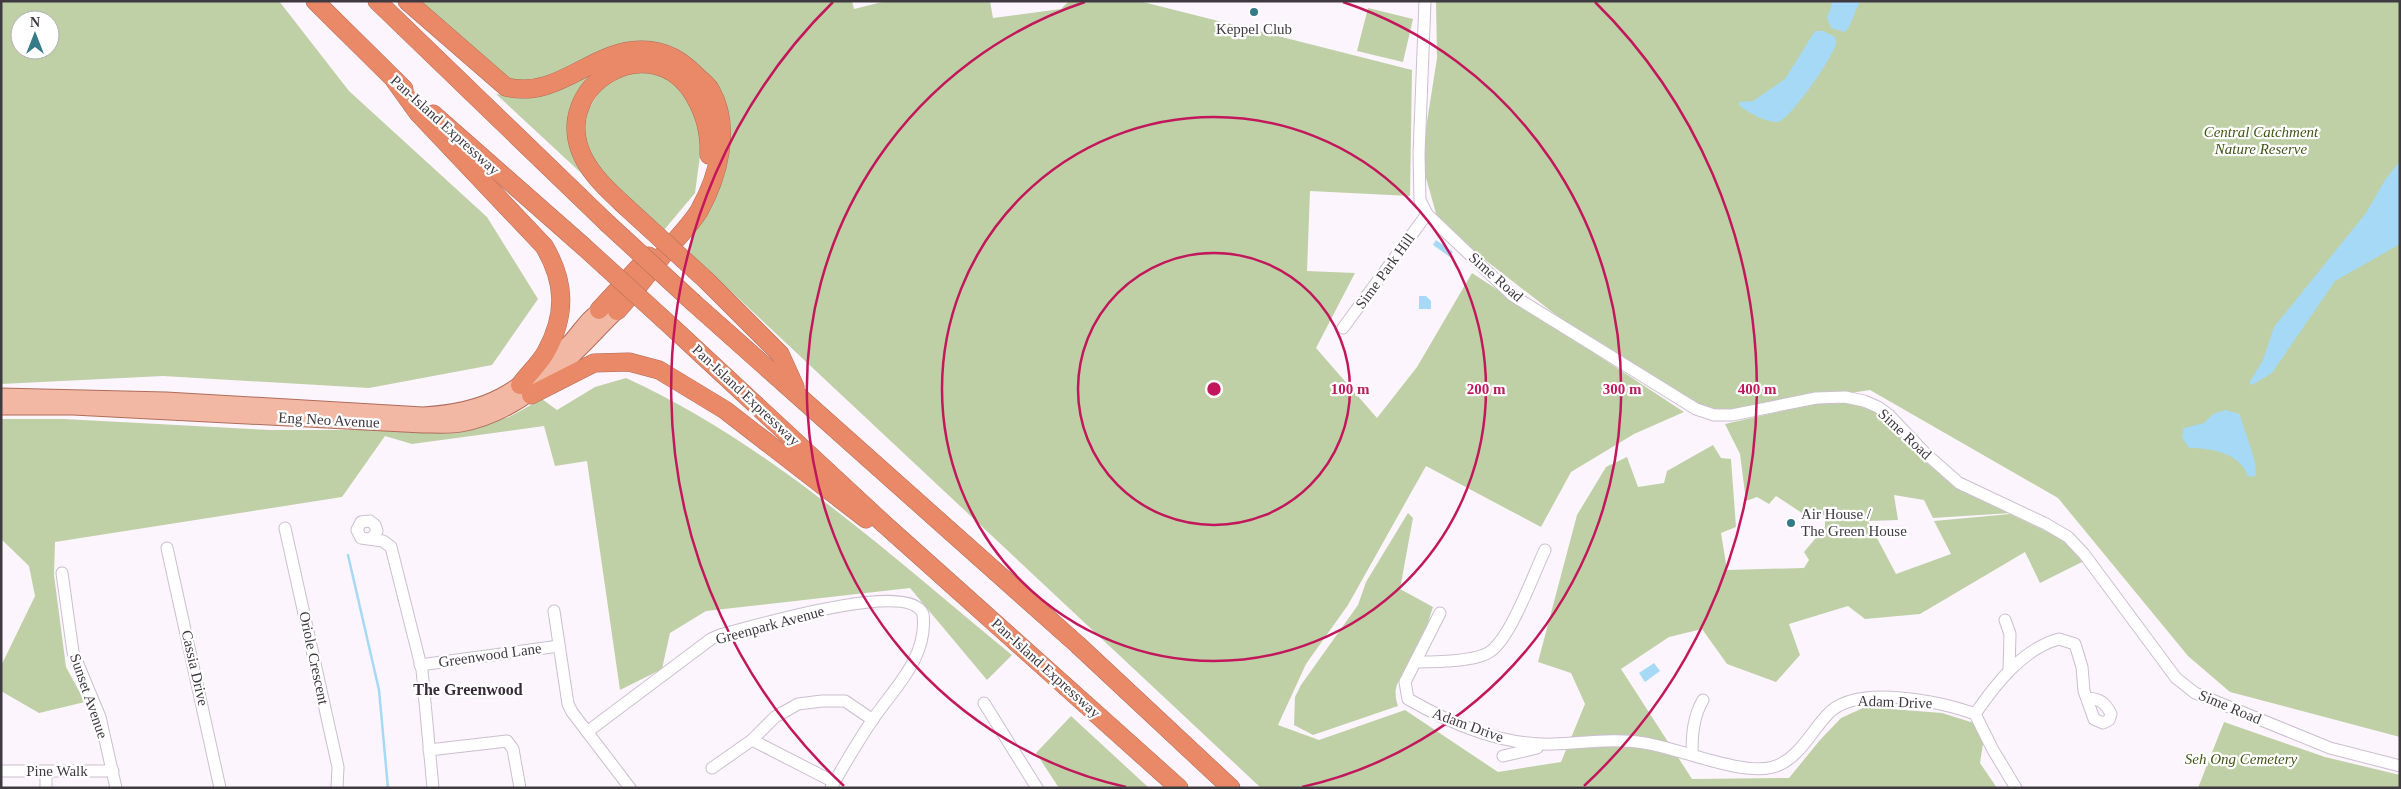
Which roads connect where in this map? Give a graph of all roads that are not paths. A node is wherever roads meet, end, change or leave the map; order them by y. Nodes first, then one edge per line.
1 (315, 1) edge
2 (377, 1) edge
3 (407, 1) edge
4 (1425, 1) edge
5 (395, 81) junction
6 (1427, 214) junction
7 (599, 310) junction
8 (617, 311) junction
9 (1343, 328) dead end
10 (525, 390) junction
11 (798, 394) junction
12 (1, 396) edge
13 (1, 407) edge
14 (883, 523) junction
15 (285, 528) dead end
16 (372, 538) dead end
17 (167, 548) dead end
18 (1545, 550) dead end
19 (62, 573) dead end
20 (554, 611) dead end
21 (1440, 613) dead end
22 (2004, 620) dead end
23 (559, 646) junction
24 (1416, 662) junction
25 (420, 665) junction
26 (2009, 671) junction
27 (2087, 698) dead end
28 (1703, 700) dead end
29 (984, 703) dead end
30 (1975, 714) junction
31 (872, 720) junction
32 (587, 732) junction
33 (752, 740) junction
34 (2321, 743) junction
35 (1554, 744) junction
36 (429, 750) junction
37 (1692, 754) junction
38 (1503, 756) dead end
39 (2400, 760) edge
40 (2400, 766) edge
41 (712, 768) dead end
42 (1, 771) edge
43 (113, 771) junction
44 (46, 772) junction
45 (833, 785) edge
46 (46, 788) edge
47 (116, 788) edge
48 (220, 788) edge
49 (337, 788) edge
50 (432, 788) edge
51 (520, 788) edge
52 (630, 788) edge
53 (1037, 788) edge
54 (1179, 788) edge
55 (1230, 788) edge
56 (2016, 788) edge

1 - 5 highway, Pan-Island Expressway
2 - 11 highway, bridge
3 - 8 highway
4 - 6 street, Sime Road
5 - 10 highway
5 - 14 highway, Pan-Island Expressway, bridge
6 - 9 street, Sime Park Hill
6 - 34 street, Sime Road
7 - 8 main road
7 - 10 main road, Eng Neo Avenue
7 - 11 highway, bridge
8 - 10 main road, Eng Neo Avenue
10 - 12 main road, Eng Neo Avenue
10 - 13 main road, Eng Neo Avenue
10 - 14 highway
11 - 55 highway
14 - 54 highway, Pan-Island Expressway
15 - 49 street, Oriole Crescent
16 - 25 street
17 - 48 street, Cassia Drive
18 - 24 street
19 - 43 street, Sunset Avenue
20 - 23 street
21 - 24 street
22 - 26 street
23 - 25 street, Greenwood Lane
23 - 32 street
24 - 35 street, Adam Drive
25 - 36 street
26 - 27 street
26 - 30 street
28 - 37 street
29 - 53 street
30 - 37 street, Adam Drive
30 - 56 street
31 - 32 street, Greenpark Avenue
31 - 33 street
31 - 45 street
32 - 52 street
33 - 41 street
33 - 45 street
34 - 39 street, Sime Road
34 - 40 street, Sime Road
35 - 37 street, Adam Drive
35 - 38 street, Adam Drive
36 - 50 street
36 - 51 street
42 - 44 street, Pine Walk
43 - 44 street, Pine Walk
43 - 47 street, Sunset Avenue
44 - 46 street

